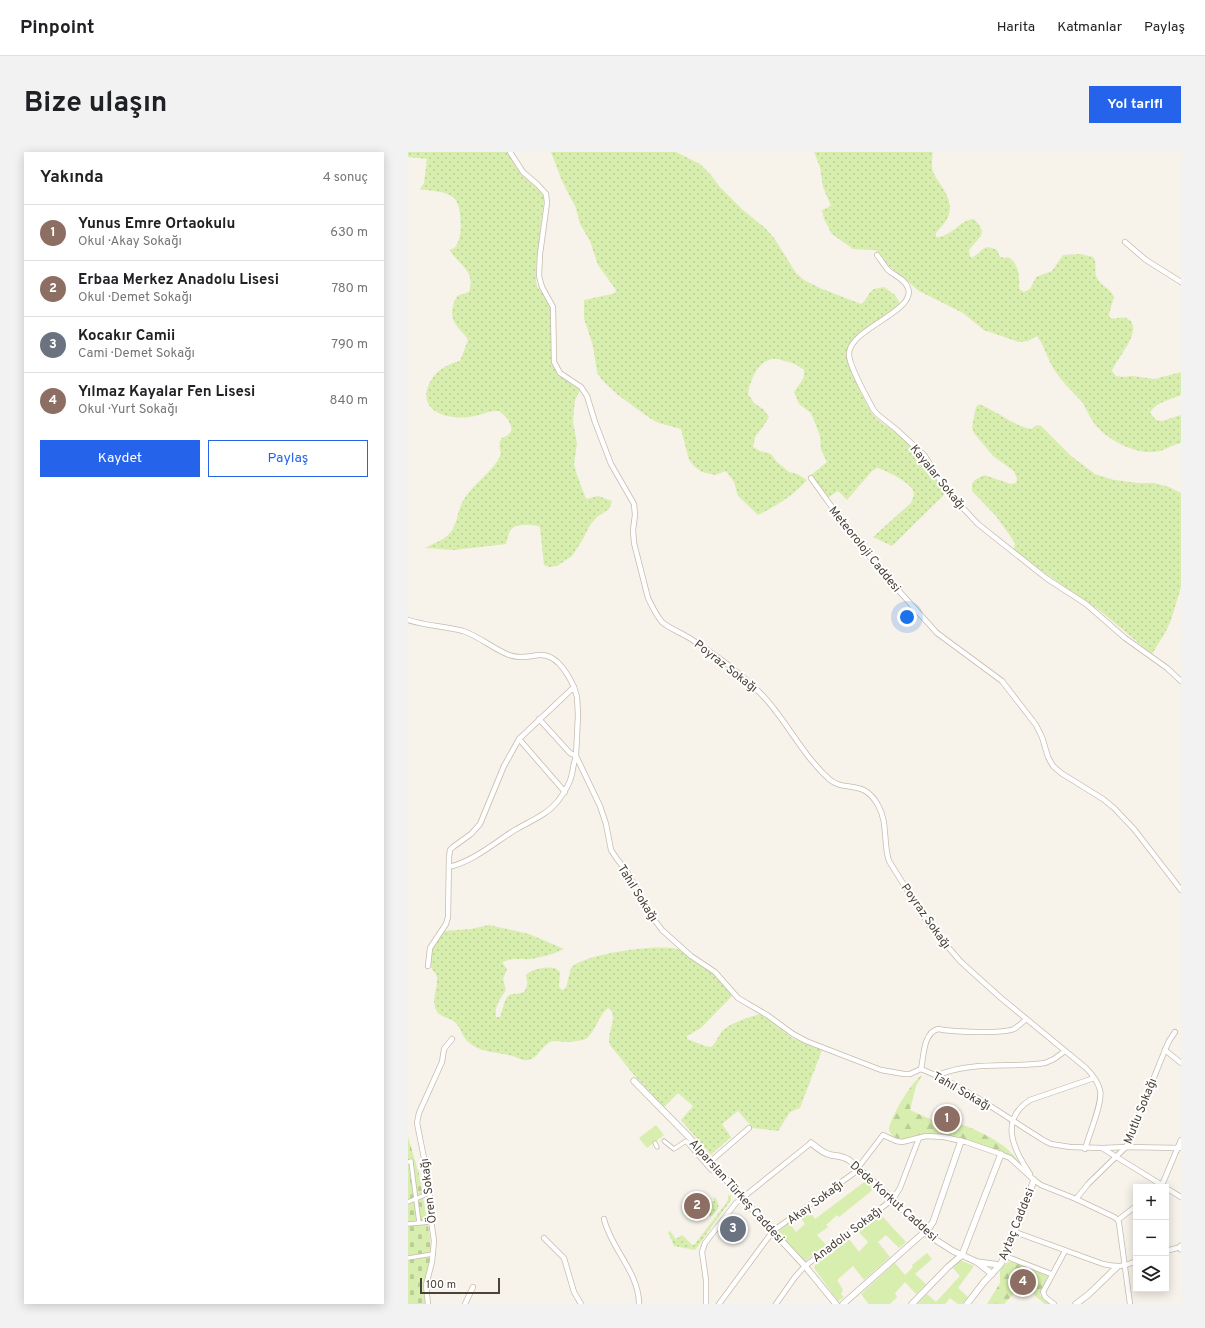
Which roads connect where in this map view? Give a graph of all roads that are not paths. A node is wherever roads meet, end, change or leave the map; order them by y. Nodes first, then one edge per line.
1 (510, 152) edge
2 (1125, 242) dead end
3 (878, 255) dead end
4 (1181, 282) edge
5 (811, 478) dead end
6 (408, 620) edge
7 (1181, 681) edge
8 (574, 687) junction
9 (539, 719) junction
10 (519, 740) junction
11 (576, 756) junction
12 (565, 792) junction
13 (449, 867) junction
14 (1181, 890) edge
15 (428, 966) dead end
16 (1026, 1019) junction
17 (1175, 1032) dead end
18 (452, 1038) dead end
19 (1165, 1050) junction
20 (1065, 1051) junction
21 (1181, 1063) edge
22 (921, 1068) junction
23 (938, 1075) junction
24 (1094, 1078) junction
25 (634, 1081) dead end
26 (1013, 1121) junction
27 (749, 1128) dead end
28 (919, 1138) junction
29 (1181, 1140) edge
30 (664, 1141) dead end
31 (961, 1141) junction
32 (812, 1143) joint
33 (1126, 1147) junction
34 (1085, 1148) junction
35 (1102, 1148) junction
36 (1179, 1148) edge
37 (1001, 1154) junction
38 (1117, 1157) junction
39 (711, 1161) junction
40 (408, 1162) edge
41 (859, 1168) junction
42 (711, 1170) dead end
43 (1034, 1180) junction
44 (1158, 1184) edge
45 (1164, 1184) edge
46 (1169, 1190) edge
47 (430, 1193) junction
48 (1181, 1197) edge
49 (416, 1198) junction
50 (742, 1198) junction
51 (893, 1199) junction
52 (1076, 1199) junction
53 (408, 1202) edge
54 (1133, 1208) edge
55 (604, 1219) dead end
56 (1118, 1220) junction
57 (431, 1222) junction
58 (419, 1223) junction
59 (408, 1224) edge
60 (773, 1231) junction
61 (1015, 1232) junction
62 (925, 1233) junction
63 (544, 1238) dead end
64 (1181, 1247) edge
65 (1169, 1250) edge
66 (1064, 1251) junction
67 (433, 1254) junction
68 (962, 1256) junction
69 (1005, 1256) junction
70 (408, 1258) edge
71 (977, 1262) junction
72 (1133, 1262) edge
73 (1000, 1265) junction
74 (805, 1266) junction
75 (1124, 1266) junction
76 (1117, 1267) junction
77 (992, 1274) junction
78 (1051, 1274) junction
79 (473, 1287) dead end
80 (428, 1304) edge
81 (465, 1304) edge
82 (581, 1304) edge
83 (639, 1304) edge
84 (706, 1304) edge
85 (719, 1304) edge
86 (776, 1304) edge
87 (836, 1304) edge
88 (843, 1304) edge
89 (912, 1304) edge
90 (967, 1304) edge
91 (1054, 1304) edge
92 (1076, 1304) edge
93 (1130, 1304) edge

1 - 16 street, Poyraz Sokağı
2 - 4 street
3 - 7 street, Kayalar Sokağı
5 - 14 street, Meteoroloji Caddesi
6 - 8 street, Tahıl Sokağı
8 - 9 street
8 - 11 street, Tahıl Sokağı
9 - 10 street
9 - 11 street
10 - 12 street
10 - 13 street
11 - 12 street
11 - 22 street, Tahıl Sokağı
12 - 13 street
13 - 15 street
16 - 20 street, Poyraz Sokağı
16 - 22 street
17 - 19 street, Mutlu Sokağı
18 - 47 street, Ören Sokağı
19 - 21 street
19 - 33 street, Mutlu Sokağı
20 - 23 street
20 - 24 street, Poyraz Sokağı
22 - 23 street, Tahıl Sokağı
23 - 26 street, Tahıl Sokağı
24 - 26 street
24 - 34 street, Poyraz Sokağı
25 - 39 street, Alparslan Türkeş Caddesi
26 - 34 street, Tahıl Sokağı
26 - 43 street
27 - 39 street
28 - 31 street, Akay Sokağı
28 - 41 street, Akay Sokağı
28 - 51 street, Anadolu Sokağı
29 - 36 street
30 - 42 street
31 - 37 street, Akay Sokağı
31 - 62 street
32 - 41 street, Dede Korkut Caddesi
32 - 50 street
33 - 35 street, Tahıl Sokağı
33 - 36 street, Tahıl Sokağı
33 - 38 street, Mutlu Sokağı
34 - 35 street, Tahıl Sokağı
35 - 38 street
36 - 45 street
37 - 43 street, Akay Sokağı
37 - 68 street
38 - 44 street
38 - 52 street, Mutlu Sokağı
39 - 50 street, Alparslan Türkeş Caddesi
40 - 49 street
41 - 51 street, Dede Korkut Caddesi
41 - 60 street, Akay Sokağı
43 - 52 street
43 - 61 street, Aytaç Caddesi
46 - 48 street
47 - 49 street
47 - 57 street, Ören Sokağı
49 - 53 street
49 - 58 street
50 - 60 street, Alparslan Türkeş Caddesi
50 - 84 street
51 - 62 street, Dede Korkut Caddesi
51 - 74 street, Anadolu Sokağı
52 - 56 street
54 - 56 street
55 - 83 street
56 - 75 street
57 - 58 street
57 - 67 street, Ören Sokağı
58 - 59 street
60 - 74 street, Alparslan Türkeş Caddesi
60 - 85 street, Akay Sokağı
61 - 66 street
61 - 69 street, Aytaç Caddesi
62 - 68 street, Dede Korkut Caddesi
62 - 88 street
63 - 82 street
64 - 65 street
66 - 76 street
66 - 78 street
67 - 70 street
67 - 80 street, Ören Sokağı
68 - 71 street, Dede Korkut Caddesi
68 - 89 street
69 - 73 street, Aytaç Caddesi
69 - 78 street
71 - 73 street, Dede Korkut Caddesi
71 - 77 street, Dede Korkut Caddesi
72 - 75 street
73 - 77 street, Aytaç Caddesi
74 - 86 street, Anadolu Sokağı
74 - 87 street, Alparslan Türkeş Caddesi
75 - 76 street
75 - 93 street
76 - 92 street
77 - 90 street, Aytaç Caddesi
78 - 91 street
79 - 81 street

